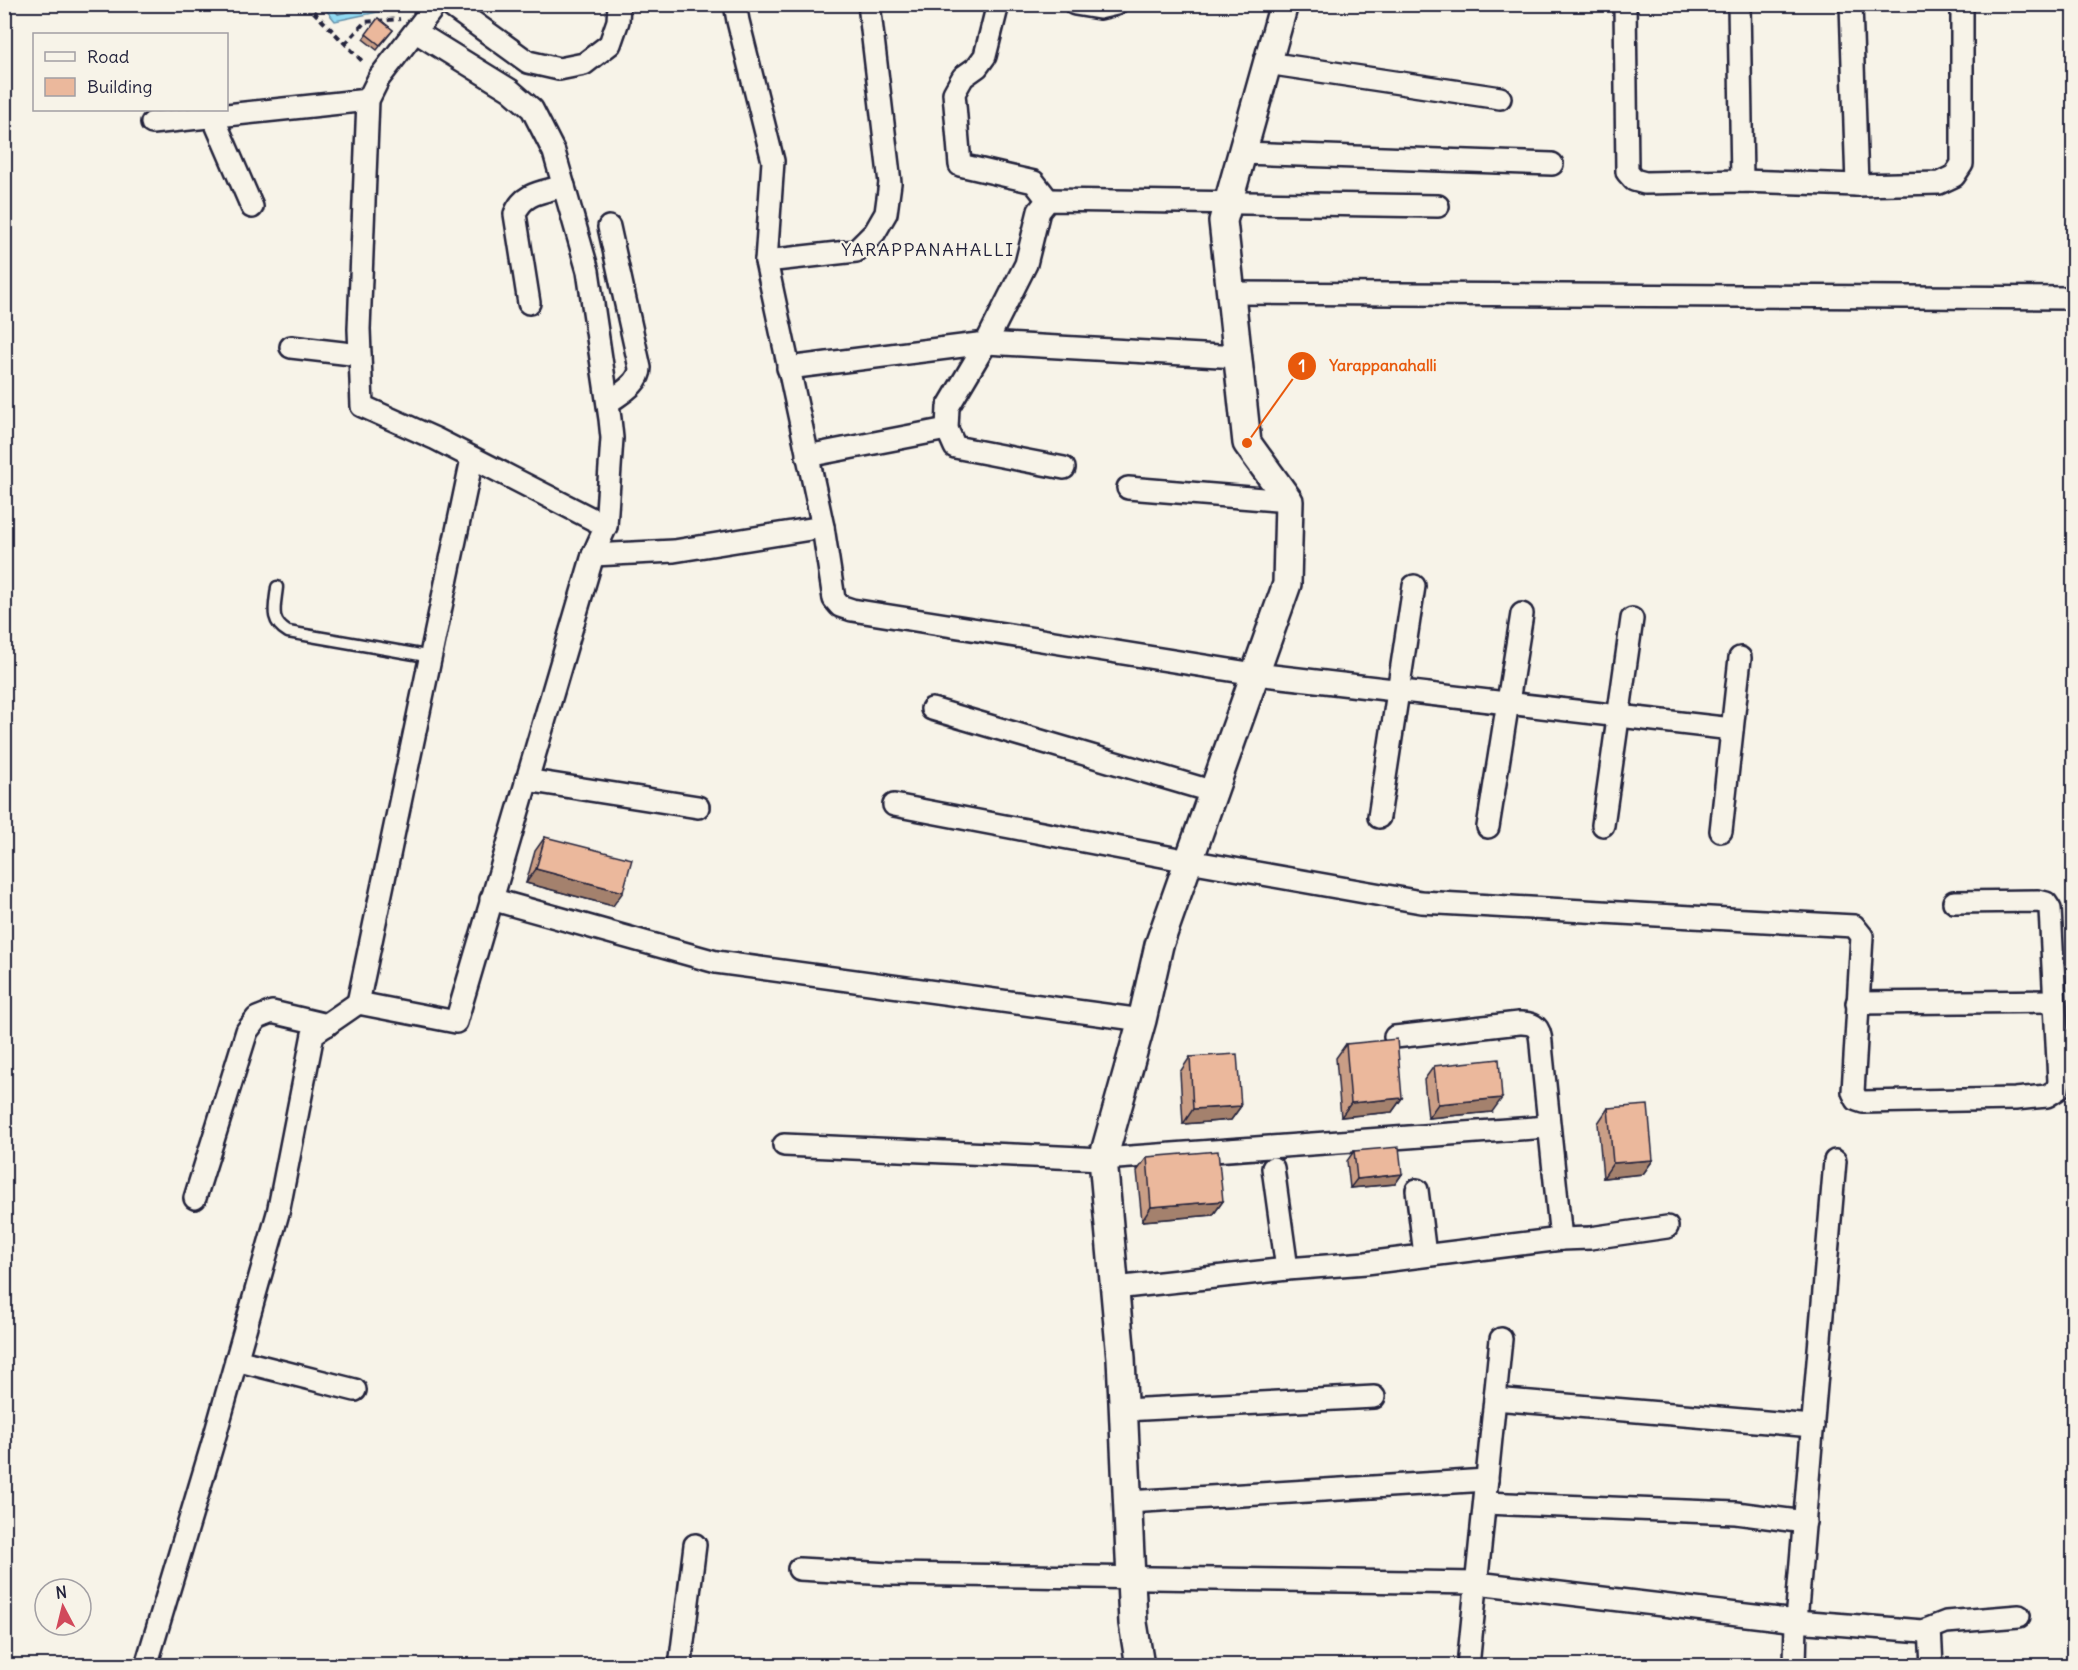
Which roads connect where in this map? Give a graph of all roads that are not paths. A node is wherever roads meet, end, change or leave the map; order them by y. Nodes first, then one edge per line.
1 (436, 4) edge
2 (448, 4) edge
3 (619, 4) edge
4 (735, 4) edge
5 (869, 4) edge
6 (998, 4) edge
7 (1075, 4) edge
8 (1116, 4) edge
9 (1277, 4) edge
10 (1625, 4) edge
11 (1739, 4) edge
12 (1851, 4) edge
13 (1962, 4) edge
14 (1284, 5) edge
15 (410, 25) junction
16 (1267, 63) junction
17 (1500, 98) dead end
18 (368, 100) junction
19 (213, 117) junction
20 (152, 123) dead end
21 (1242, 153) junction
22 (1552, 164) dead end
23 (1742, 181) junction
24 (1857, 185) junction
25 (564, 186) junction
26 (1048, 201) junction
27 (1228, 203) junction
28 (1438, 206) dead end
29 (252, 207) dead end
30 (609, 227) dead end
31 (766, 261) junction
32 (1230, 293) junction
33 (2073, 298) edge
34 (529, 303) dead end
35 (986, 343) junction
36 (291, 347) dead end
37 (360, 355) junction
38 (1238, 357) junction
39 (788, 368) junction
40 (608, 403) junction
41 (947, 429) junction
42 (807, 456) junction
43 (472, 459) junction
44 (1064, 468) dead end
45 (1128, 488) dead end
46 (1289, 501) junction
47 (606, 526) junction
48 (823, 527) junction
49 (593, 555) junction
50 (1414, 586) dead end
51 (277, 587) dead end
52 (1522, 614) dead end
53 (1632, 619) dead end
54 (432, 657) junction
55 (1740, 658) dead end
56 (1255, 674) junction
57 (1398, 690) junction
58 (1508, 703) junction
59 (932, 709) dead end
60 (1618, 716) junction
61 (1732, 729) junction
62 (526, 780) junction
63 (1214, 792) junction
64 (894, 805) dead end
65 (698, 807) dead end
66 (1379, 817) dead end
67 (1603, 825) dead end
68 (1488, 827) dead end
69 (1721, 831) dead end
70 (1189, 861) junction
71 (491, 898) junction
72 (1954, 902) dead end
73 (2054, 1001) junction
74 (358, 1003) junction
75 (1857, 1003) junction
76 (1142, 1020) junction
77 (327, 1025) junction
78 (1395, 1037) edge
79 (1548, 1127) junction
80 (784, 1145) dead end
81 (1103, 1159) junction
82 (1835, 1161) dead end
83 (1273, 1168) dead end
84 (1417, 1190) dead end
85 (195, 1198) dead end
86 (1667, 1227) dead end
87 (1561, 1239) junction
88 (1425, 1255) junction
89 (1287, 1269) junction
90 (1114, 1288) junction
91 (1501, 1339) dead end
92 (236, 1360) junction
93 (355, 1390) dead end
94 (1374, 1397) dead end
95 (1495, 1399) junction
96 (1124, 1410) junction
97 (1813, 1426) junction
98 (1487, 1480) junction
99 (1128, 1502) junction
100 (1485, 1503) junction
101 (1804, 1522) junction
102 (695, 1545) dead end
103 (799, 1569) dead end
104 (1131, 1578) junction
105 (1477, 1583) junction
106 (2019, 1616) dead end
107 (1796, 1621) junction
108 (1930, 1629) junction
109 (146, 1665) edge
110 (680, 1665) edge
111 (1140, 1665) edge
112 (1468, 1665) edge
113 (1795, 1665) edge
114 (1932, 1665) edge

1 - 15 street
2 - 3 street
4 - 31 street
5 - 31 street
6 - 26 street
7 - 8 street
9 - 14 street
10 - 23 street
11 - 23 street
12 - 24 street
13 - 24 street
14 - 16 street
15 - 18 street
15 - 25 street
16 - 17 street
16 - 21 street
18 - 19 street
18 - 37 street
19 - 20 street
19 - 29 street
21 - 22 street
21 - 27 street
23 - 24 street
25 - 34 street
25 - 40 street
26 - 27 street
26 - 35 street
27 - 28 street
27 - 32 street
30 - 40 street
31 - 39 street
32 - 33 street
32 - 38 street
35 - 38 street
35 - 39 street
35 - 41 street
36 - 37 street
37 - 43 street
38 - 46 street
39 - 42 street
40 - 47 street
41 - 42 street
41 - 44 street
42 - 48 street
43 - 47 street
43 - 54 street
45 - 46 street
46 - 56 street
47 - 49 street
48 - 49 street
48 - 56 street
49 - 62 street
50 - 57 street
51 - 54 lane
52 - 58 street
53 - 60 street
54 - 74 street
55 - 61 street
56 - 57 street
56 - 63 street
57 - 58 street
57 - 66 street
58 - 60 street
58 - 68 street
59 - 63 street
60 - 61 street
60 - 67 street
61 - 69 street
62 - 65 street
62 - 71 street
63 - 70 street
64 - 70 street
70 - 75 street
70 - 76 street
71 - 74 street
71 - 76 street
72 - 73 street
73 - 75 street
73 - 75 street
74 - 77 street
76 - 81 street
77 - 85 street
77 - 92 street
78 - 79 street
79 - 81 street
79 - 87 street
80 - 81 street
81 - 90 street
82 - 97 street
83 - 89 street
84 - 88 street
86 - 87 street
87 - 88 street
88 - 89 street
89 - 90 street
90 - 96 street
91 - 95 street
92 - 93 street
92 - 109 street
94 - 96 street
95 - 97 street
95 - 98 street
96 - 99 street
97 - 101 street
98 - 99 street
98 - 100 street
99 - 104 street
100 - 101 street
100 - 105 street
101 - 107 street
102 - 110 street
103 - 104 street
104 - 105 street
104 - 111 street
105 - 107 street
105 - 112 street
106 - 108 street
107 - 108 street
107 - 113 street
108 - 114 street

